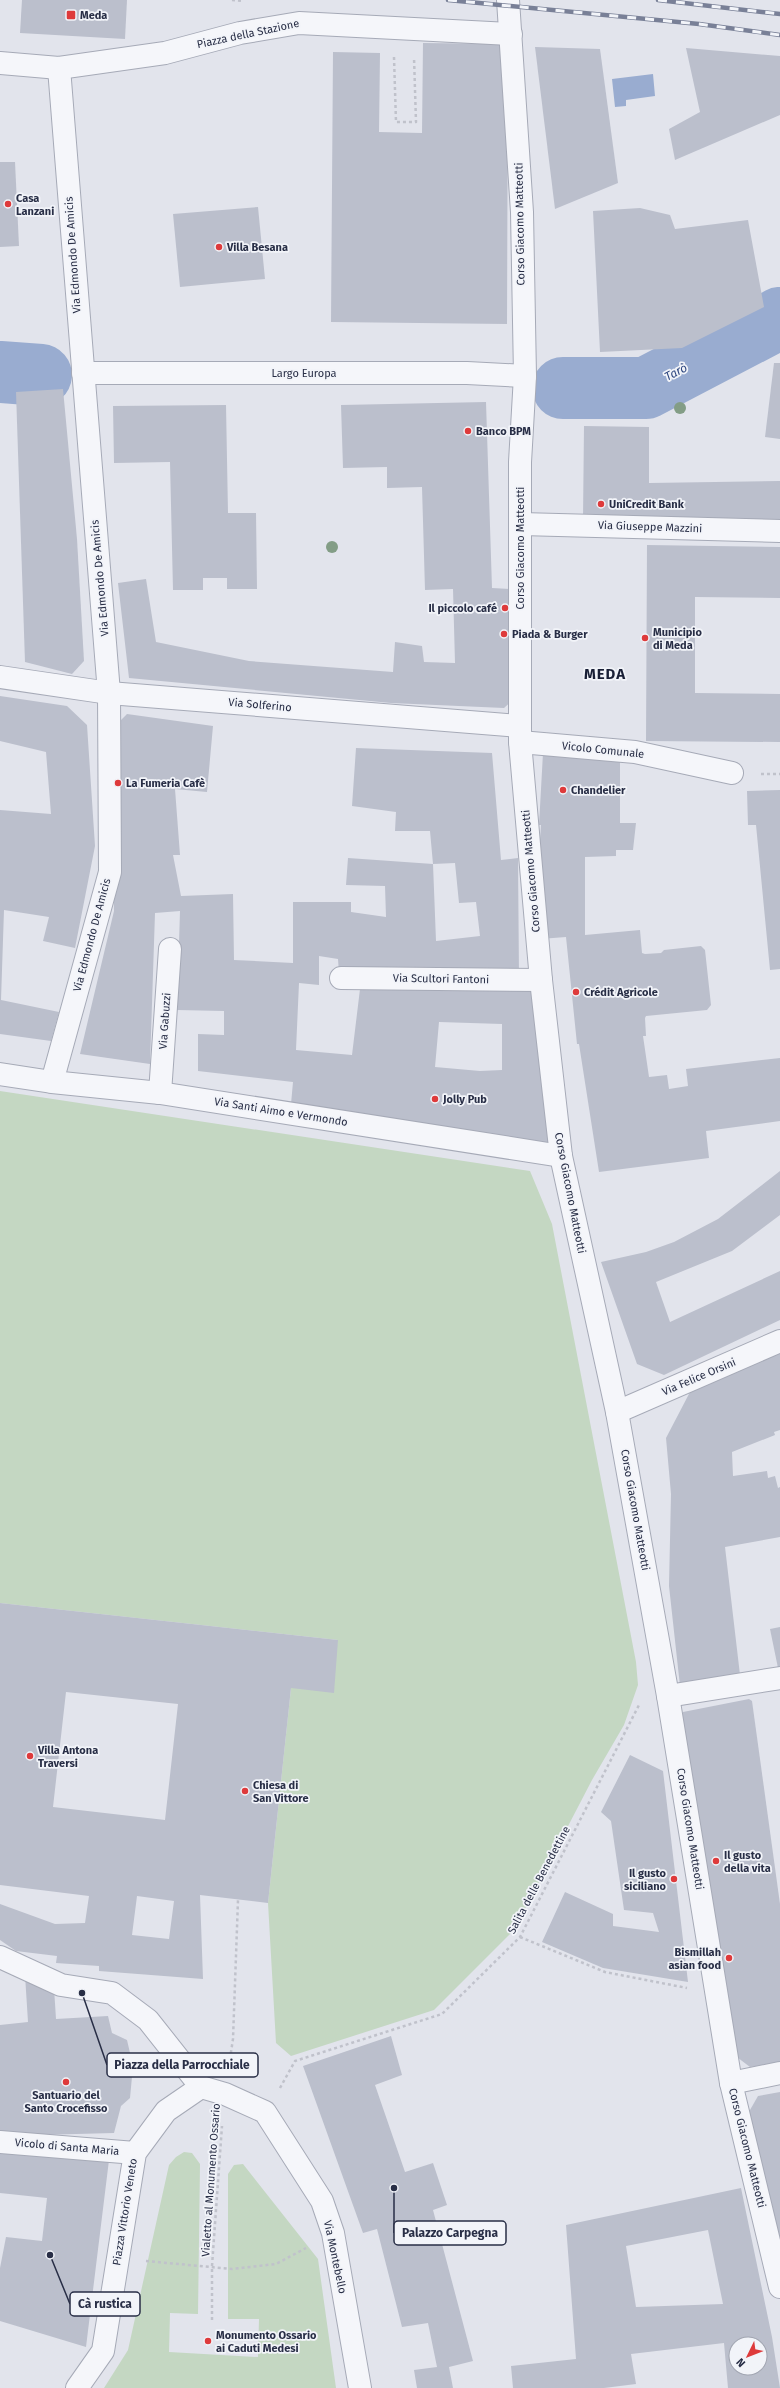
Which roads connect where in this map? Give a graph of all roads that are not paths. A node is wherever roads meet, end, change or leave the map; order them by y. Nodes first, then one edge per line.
1 (508, 0) edge
2 (512, 34) junction
3 (0, 63) edge
4 (58, 68) junction
5 (83, 373) junction
6 (524, 376) junction
7 (521, 524) junction
8 (780, 531) edge
9 (0, 677) edge
10 (109, 693) junction
11 (520, 734) junction
12 (732, 773) dead end
13 (170, 949) dead end
14 (341, 978) dead end
15 (541, 980) junction
16 (0, 1074) edge
17 (52, 1082) junction
18 (160, 1093) junction
19 (561, 1156) junction
20 (780, 1342) edge
21 (617, 1412) junction
22 (780, 1678) edge
23 (668, 1696) junction
24 (0, 1957) edge
25 (780, 2073) edge
26 (731, 2083) junction
27 (201, 2087) junction
28 (0, 2142) edge
29 (135, 2153) junction
30 (780, 2287) edge
31 (77, 2388) edge
32 (360, 2388) edge

1 - 2 street, Corso Giacomo Matteotti
2 - 4 street, Piazza della Stazione
2 - 6 street, Corso Giacomo Matteotti
3 - 4 street, Piazza della Stazione
4 - 5 street, Via Edmondo De Amicis
5 - 6 street, Largo Europa
5 - 10 street, Via Edmondo De Amicis
6 - 7 street, Corso Giacomo Matteotti
7 - 8 street, Via Giuseppe Mazzini
7 - 11 street, Corso Giacomo Matteotti
9 - 10 street, Via Solferino
10 - 11 street, Via Solferino
10 - 17 street, Via Edmondo De Amicis
11 - 12 street, Vicolo Comunale
11 - 15 street, Corso Giacomo Matteotti
13 - 18 street, Via Gabuzzi
14 - 15 street, Via Scultori Fantoni
15 - 19 street, Corso Giacomo Matteotti
16 - 17 street, Via Santi Aimo e Vermondo
17 - 18 street, Via Santi Aimo e Vermondo
18 - 19 street, Via Santi Aimo e Vermondo
19 - 21 street, Corso Giacomo Matteotti
20 - 21 street, Via Felice Orsini
21 - 23 street, Corso Giacomo Matteotti
22 - 23 street
23 - 26 street, Corso Giacomo Matteotti
24 - 27 street
25 - 26 street
26 - 30 street, Corso Giacomo Matteotti
27 - 29 street, Piazza Vittorio Veneto
27 - 32 street, Via Montebello
28 - 29 street, Vicolo di Santa Maria
29 - 31 street, Piazza Vittorio Veneto

